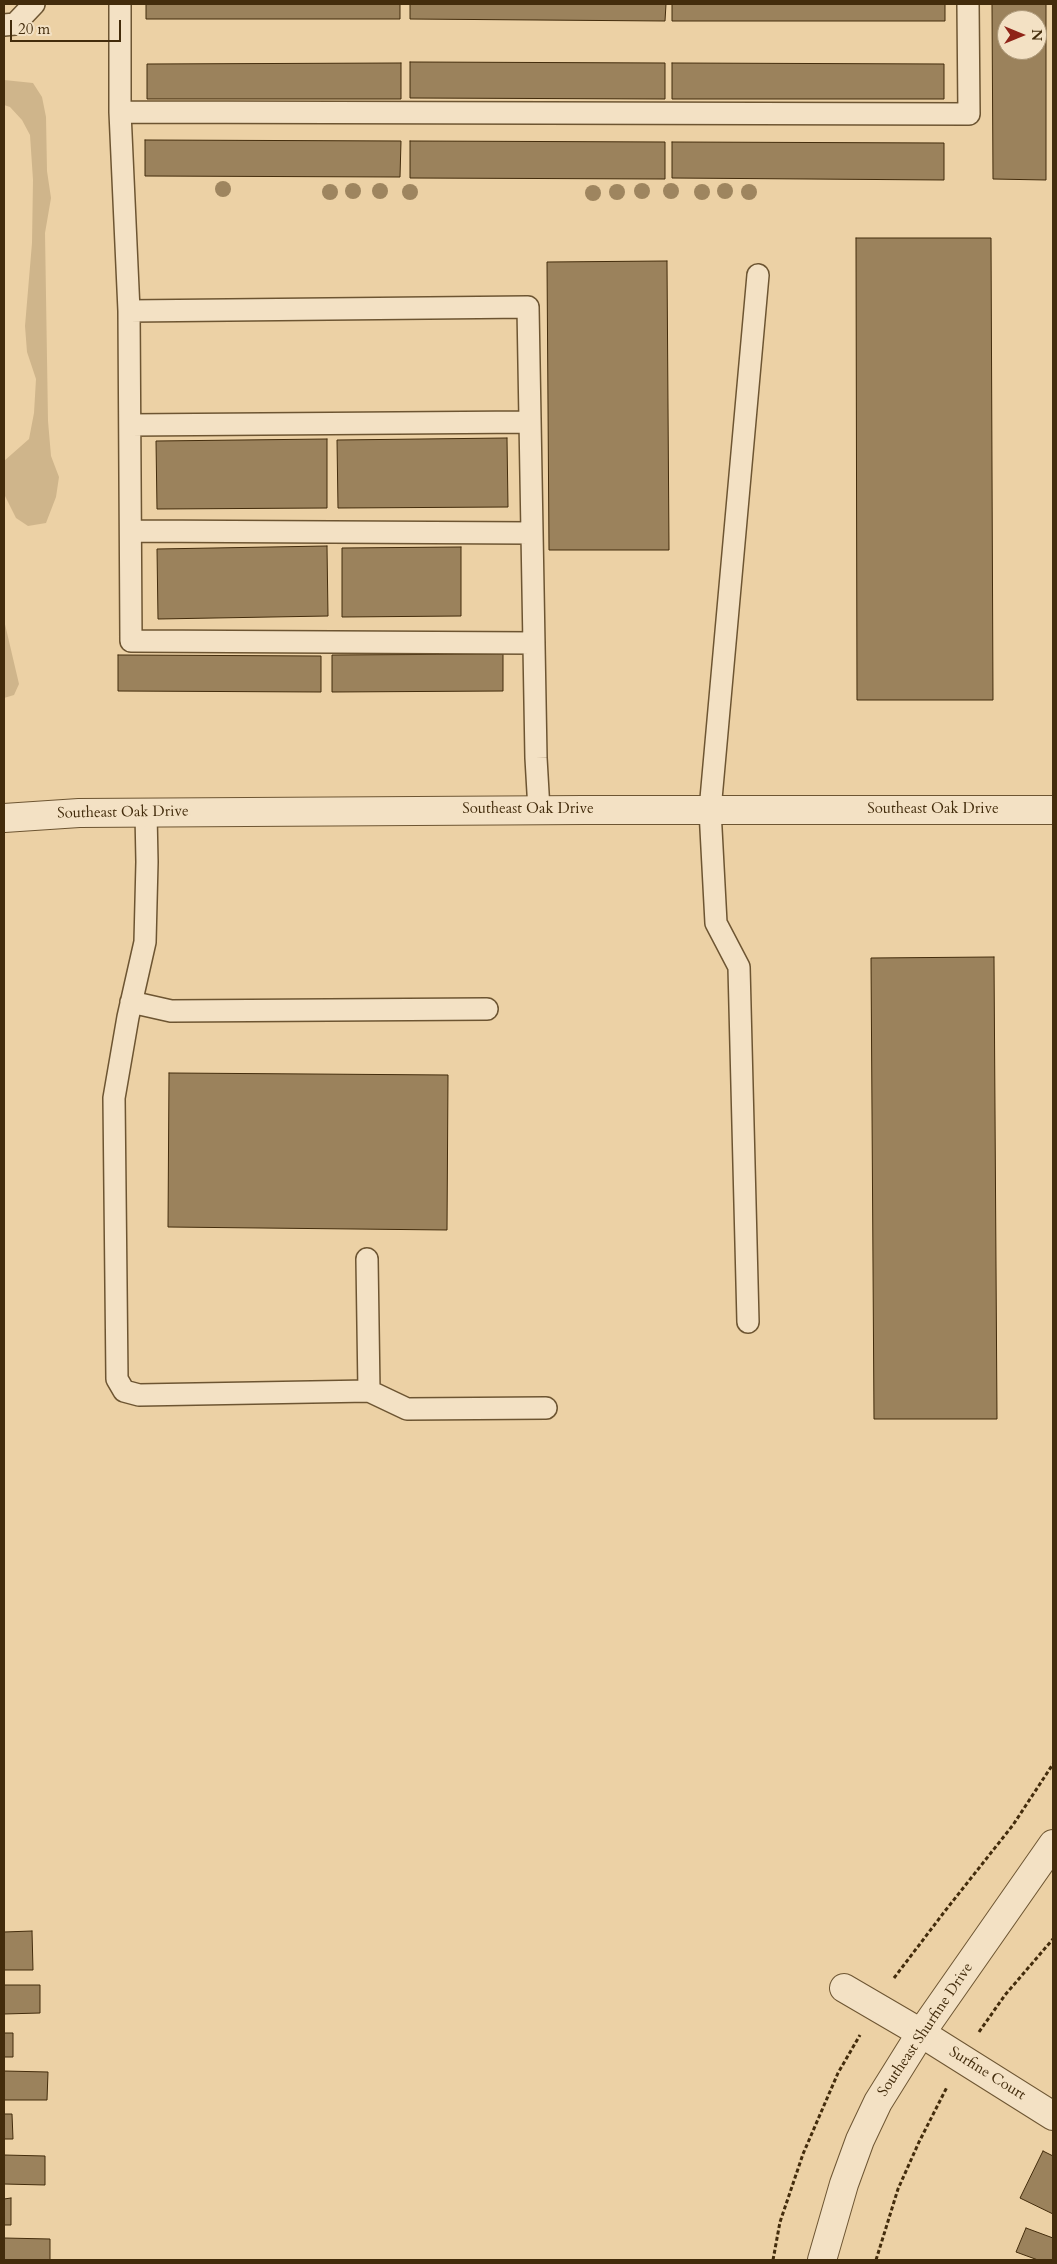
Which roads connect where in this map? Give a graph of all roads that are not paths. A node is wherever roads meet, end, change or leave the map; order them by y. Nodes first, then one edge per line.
1 (34, 4) edge
2 (120, 4) edge
3 (968, 4) edge
4 (4, 25) edge
5 (120, 112) junction
6 (758, 275) dead end
7 (129, 311) junction
8 (530, 422) junction
9 (130, 425) junction
10 (131, 532) junction
11 (532, 533) junction
12 (534, 642) junction
13 (539, 810) junction
14 (710, 810) junction
15 (1053, 810) edge
16 (146, 813) junction
17 (4, 818) edge
18 (131, 1002) junction
19 (487, 1009) dead end
20 (367, 1259) dead end
21 (748, 1322) dead end
22 (369, 1392) junction
23 (546, 1408) dead end
24 (1053, 1844) edge
25 (844, 1988) dead end
26 (921, 2033) junction
27 (1053, 2116) edge
28 (822, 2260) edge

1 - 4 lane
2 - 5 lane
3 - 5 lane
5 - 7 lane
6 - 14 lane
7 - 8 lane
7 - 9 lane
8 - 9 lane
8 - 11 lane
9 - 10 lane
10 - 11 lane
10 - 12 lane
11 - 12 lane
12 - 13 lane
13 - 14 street, Southeast Oak Drive
13 - 16 street, Southeast Oak Drive
14 - 15 street, Southeast Oak Drive
14 - 21 lane
16 - 17 street, Southeast Oak Drive
16 - 18 lane
18 - 19 lane
18 - 22 lane
20 - 22 lane
22 - 23 lane
24 - 26 street, Southeast Shurfine Drive
25 - 26 street, Surfine Court
26 - 27 street, Surfine Court
26 - 28 street, Southeast Shurfine Drive

